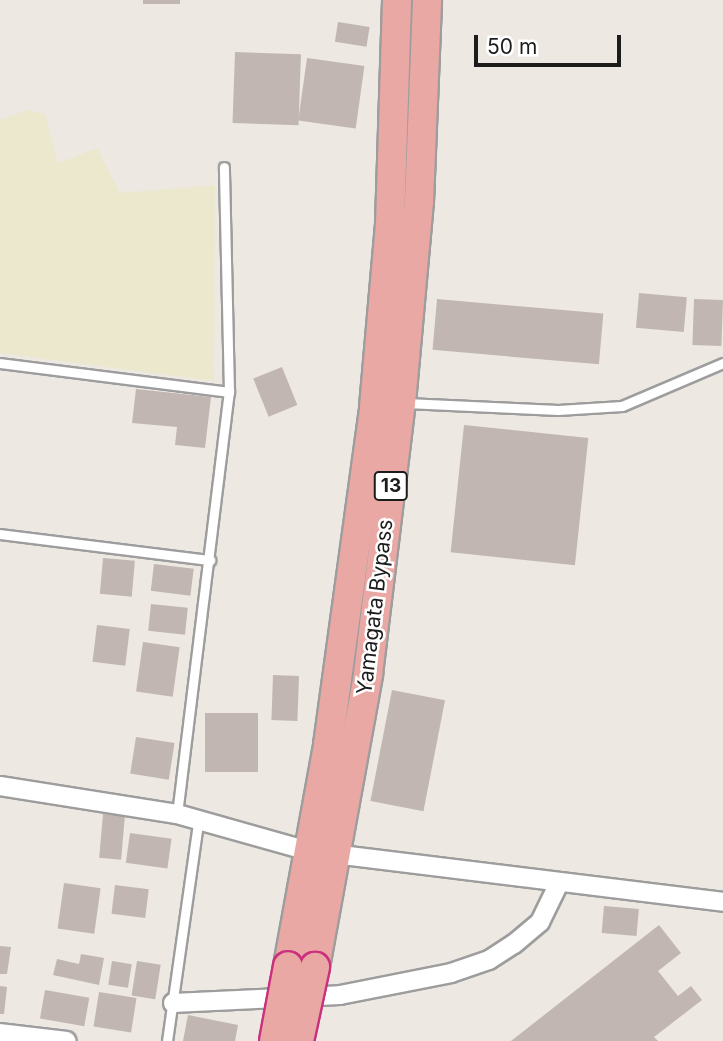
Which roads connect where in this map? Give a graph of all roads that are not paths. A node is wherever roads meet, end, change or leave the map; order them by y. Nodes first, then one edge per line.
1 (397, 0) edge
2 (426, 0) edge
3 (224, 167) dead end
4 (0, 363) edge
5 (723, 363) edge
6 (229, 392) junction
7 (401, 403) junction
8 (0, 534) edge
9 (210, 561) junction
10 (0, 786) edge
11 (177, 814) junction
12 (198, 824) junction
13 (309, 851) junction
14 (338, 853) junction
15 (559, 883) junction
16 (723, 902) edge
17 (302, 966) junction
18 (173, 1003) junction
19 (0, 1033) edge
20 (67, 1041) edge
21 (167, 1041) edge
22 (274, 1041) edge
23 (299, 1041) edge

1 - 13 highway, Yamagata Bypass / 13
2 - 7 highway, Yamagata Bypass / 13
3 - 6 lane
4 - 6 lane
5 - 7 lane
6 - 9 lane
7 - 14 highway, Yamagata Bypass / 13
8 - 9 lane
9 - 11 lane
10 - 11 street
11 - 12 street
12 - 13 street
12 - 18 lane
13 - 14 street
13 - 17 highway, Yamagata Bypass / 13
14 - 15 street
14 - 17 highway, Yamagata Bypass / 13
15 - 16 street
15 - 18 street
17 - 22 highway, Yamagata Bypass / 13, bridge
17 - 23 highway, Yamagata Bypass / 13, bridge
18 - 21 lane
19 - 20 street

